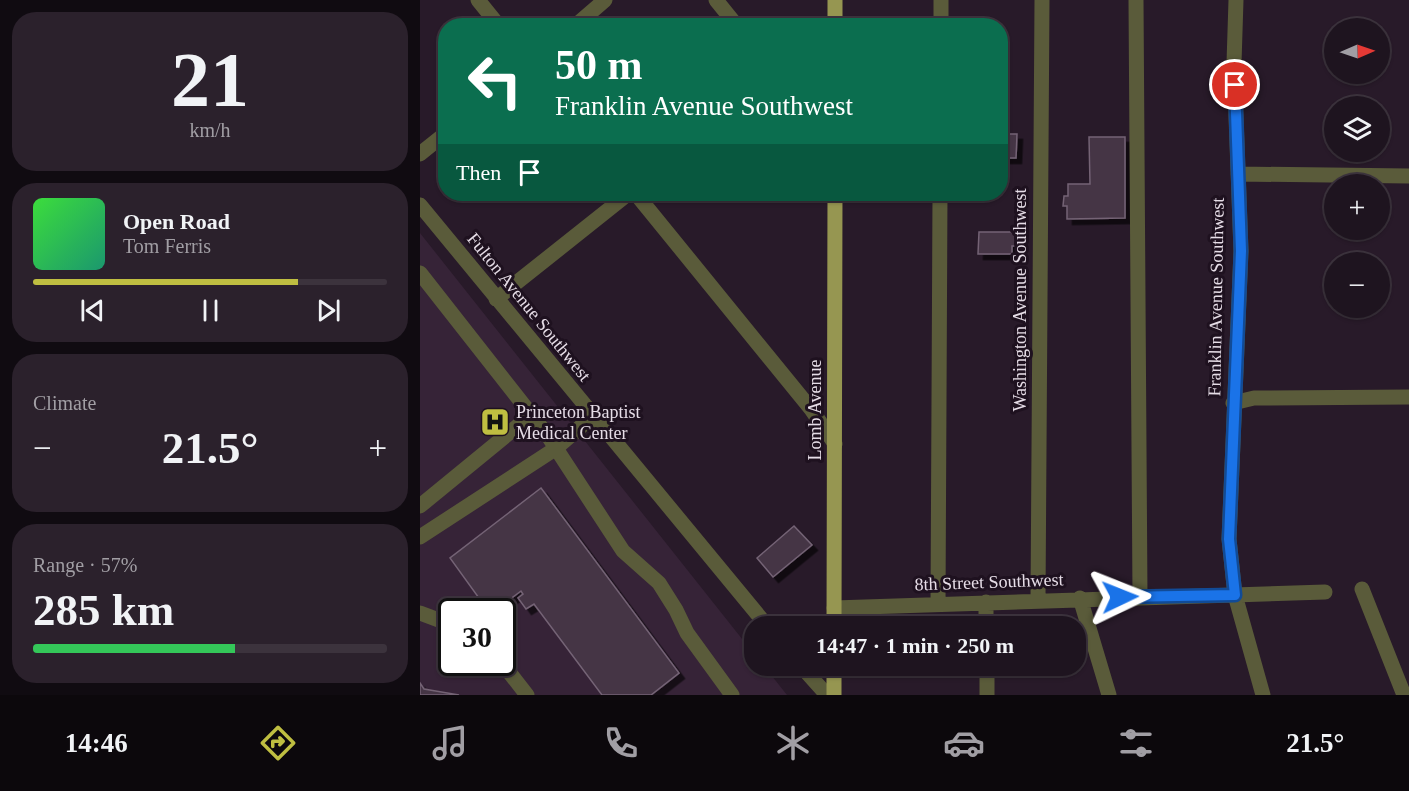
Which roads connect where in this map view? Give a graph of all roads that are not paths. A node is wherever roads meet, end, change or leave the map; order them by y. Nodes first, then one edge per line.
1 (478, 0) edge
2 (605, 0) edge
3 (716, 0) edge
4 (835, 0) edge
5 (941, 0) edge
6 (1042, 0) edge
7 (1136, 0) edge
8 (1236, 0) edge
9 (493, 18) edge
10 (584, 18) edge
11 (731, 18) edge
12 (835, 18) edge
13 (941, 18) edge
14 (438, 139) edge
15 (420, 154) edge
16 (1238, 174) junction
17 (1409, 176) edge
18 (619, 201) edge
19 (642, 201) edge
20 (834, 201) edge
21 (940, 201) edge
22 (420, 205) edge
23 (420, 273) edge
24 (496, 299) junction
25 (1409, 397) edge
26 (1233, 403) junction
27 (531, 415) junction
28 (593, 416) junction
29 (835, 444) junction
30 (555, 449) junction
31 (422, 506) edge
32 (420, 537) edge
33 (1362, 589) dead end
34 (1324, 592) dead end
35 (1235, 595) junction
36 (1140, 597) junction
37 (1080, 598) junction
38 (1038, 600) junction
39 (986, 602) junction
40 (938, 604) junction
41 (834, 608) junction
42 (420, 613) edge
43 (759, 616) edge
44 (834, 616) edge
45 (986, 616) edge
46 (438, 620) edge
47 (512, 676) edge
48 (810, 676) edge
49 (834, 676) edge
50 (987, 676) edge
51 (527, 695) edge
52 (732, 695) edge
53 (827, 695) edge
54 (834, 695) edge
55 (987, 695) edge
56 (1109, 695) edge
57 (1263, 695) edge
58 (1404, 695) edge

1 - 9 street
2 - 10 street
3 - 11 street
4 - 12 main road
5 - 13 street
6 - 38 street, Washington Avenue Southwest
7 - 36 street
8 - 16 street, Franklin Avenue Southwest
14 - 15 street
16 - 17 street
16 - 26 street, Franklin Avenue Southwest
18 - 24 street
19 - 29 street
20 - 29 main road, Lomb Avenue
21 - 40 street
22 - 24 street, Fulton Avenue Southwest
23 - 27 street
24 - 28 street, Fulton Avenue Southwest
25 - 26 street
26 - 35 street, Franklin Avenue Southwest
27 - 30 street
27 - 31 street
28 - 30 street
28 - 43 street, Fulton Avenue Southwest
29 - 41 main road, Lomb Avenue
30 - 32 street
30 - 52 street
33 - 58 street
34 - 35 street, 8th Street Southwest
35 - 36 street, 8th Street Southwest
35 - 57 street, Franklin Avenue Southwest
36 - 37 street, 8th Street Southwest
37 - 38 street, 8th Street Southwest
37 - 56 street
38 - 39 street, 8th Street Southwest
39 - 40 street, 8th Street Southwest
39 - 45 street
40 - 41 street, 8th Street Southwest
41 - 44 main road, Lomb Avenue
42 - 46 street
47 - 51 street
48 - 53 street
49 - 54 main road
50 - 55 street

